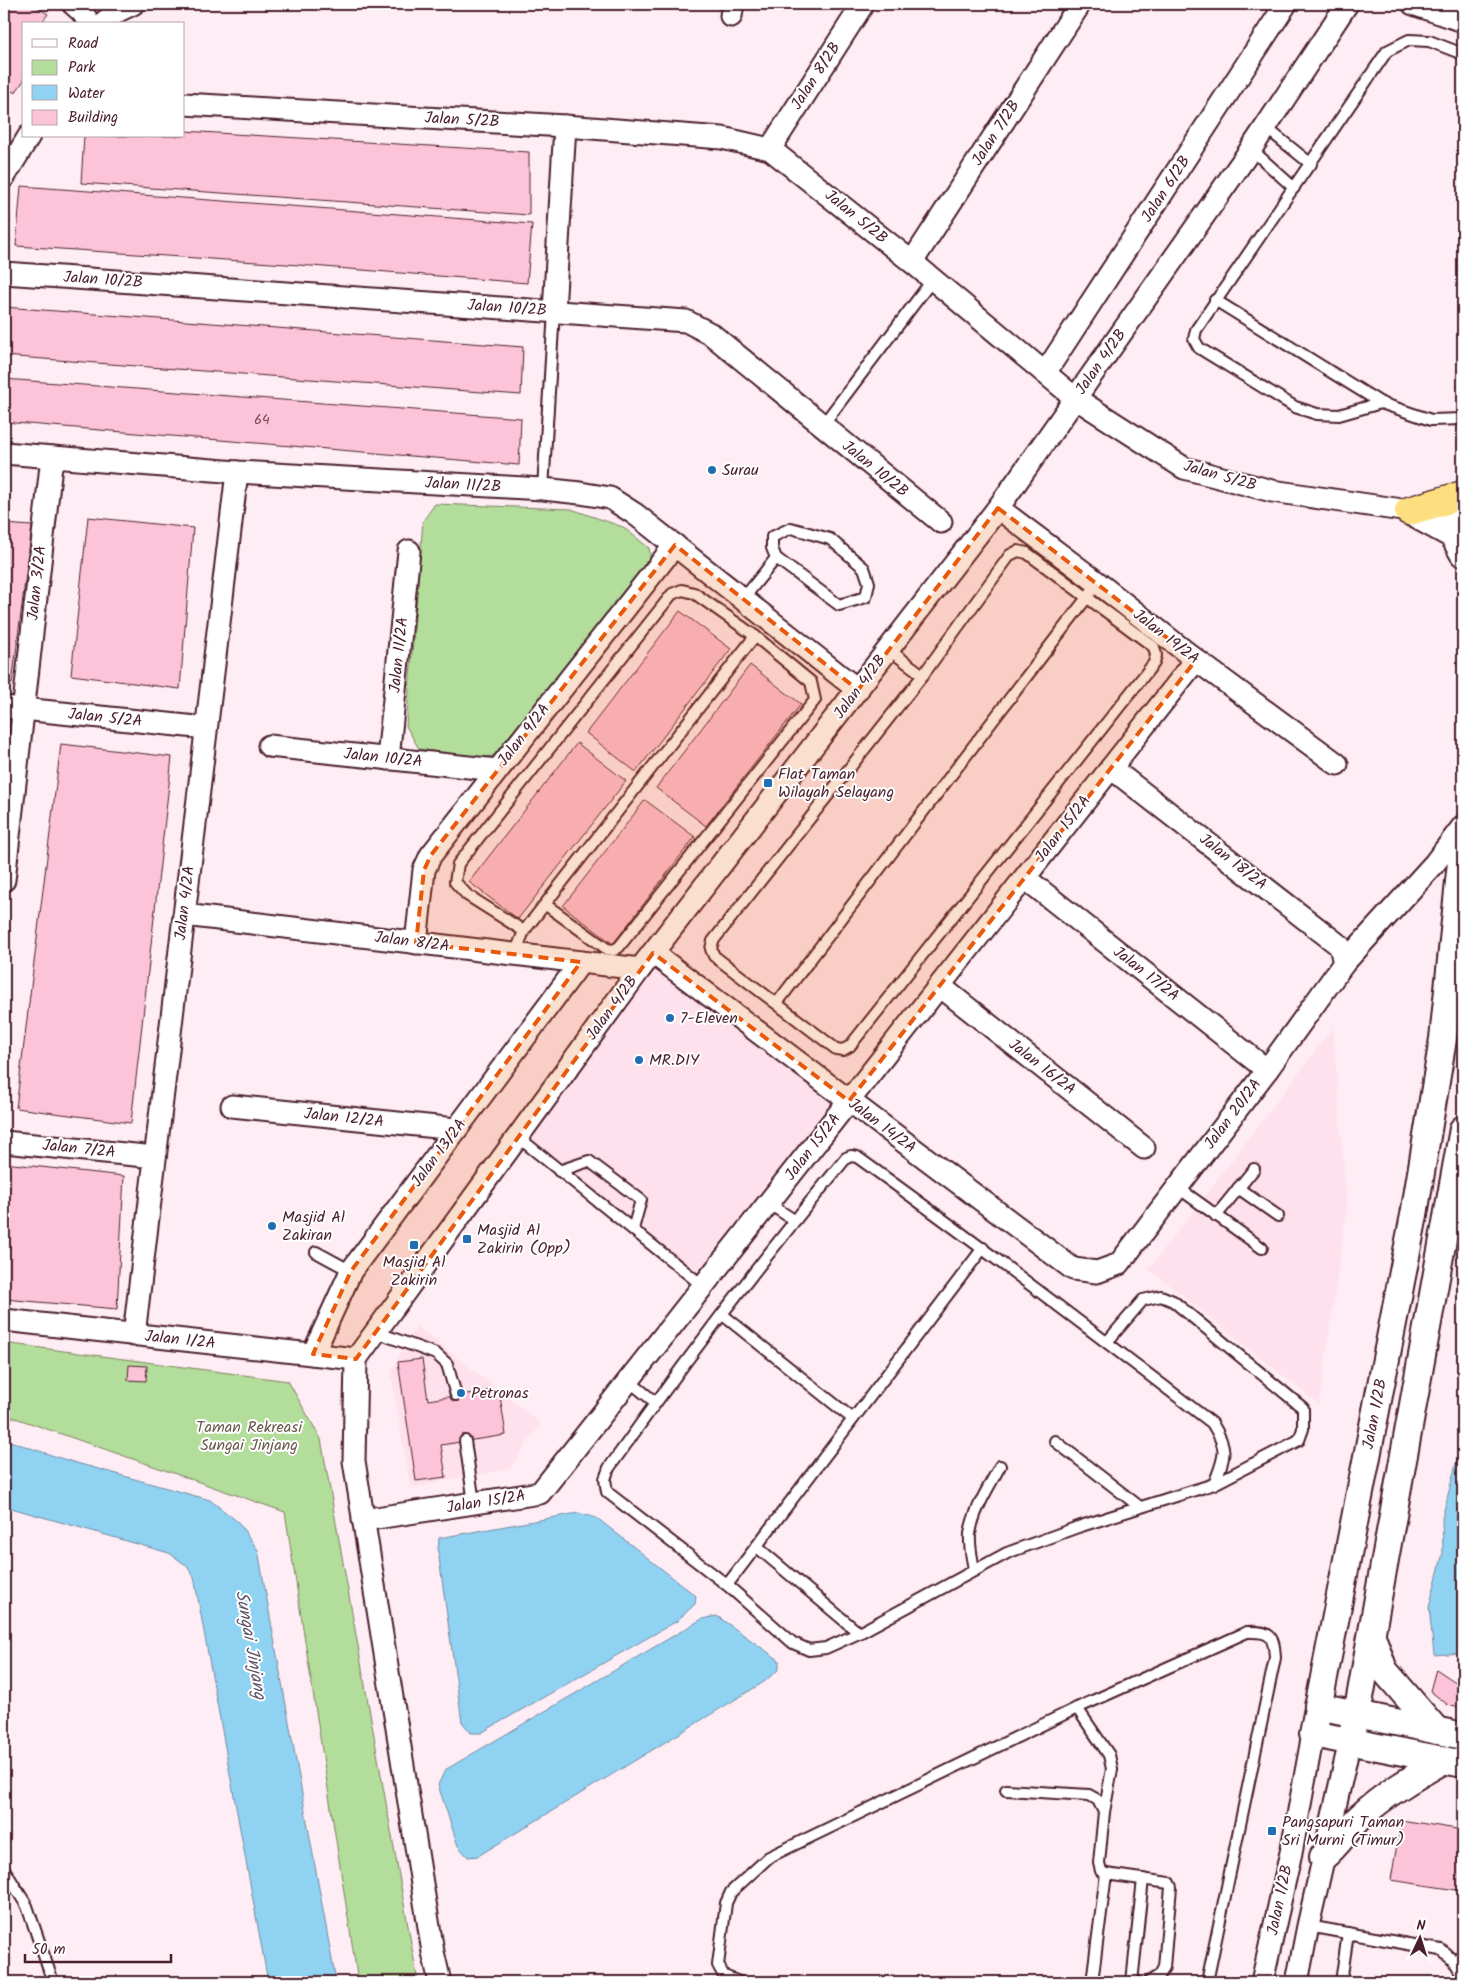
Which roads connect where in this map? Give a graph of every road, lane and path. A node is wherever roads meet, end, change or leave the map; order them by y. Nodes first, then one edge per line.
1 (73, 4) edge
2 (133, 4) edge
3 (863, 4) edge
4 (1080, 4) edge
5 (1286, 4) edge
6 (1347, 4) edge
7 (1413, 4) edge
8 (89, 22) edge
9 (104, 22) edge
10 (1463, 22) edge
11 (1463, 54) edge
12 (185, 104) edge
13 (565, 126) junction
14 (1266, 127) junction
15 (28, 138) edge
16 (770, 148) junction
17 (1251, 149) junction
18 (1311, 164) junction
19 (4, 177) edge
20 (1294, 188) junction
21 (912, 262) junction
22 (4, 273) edge
23 (932, 279) junction
24 (1215, 300) junction
25 (554, 311) junction
26 (1045, 373) junction
27 (1075, 398) junction
28 (1381, 403) junction
29 (1463, 419) edge
30 (822, 426) junction
31 (4, 453) edge
32 (52, 457) junction
33 (237, 472) junction
34 (543, 489) junction
35 (1463, 495) edge
36 (998, 508) junction
37 (1410, 511) junction
38 (941, 522) dead end
39 (1463, 524) edge
40 (675, 545) junction
41 (409, 551) dead end
42 (1463, 553) edge
43 (776, 558) junction
44 (1093, 591) junction
45 (743, 599) junction
46 (755, 636) junction
47 (888, 649) junction
48 (1196, 660) junction
49 (923, 675) junction
50 (858, 690) junction
51 (13, 708) edge
52 (206, 728) junction
53 (269, 746) dead end
54 (388, 759) junction
55 (1337, 764) dead end
56 (1111, 768) junction
57 (496, 770) junction
58 (1463, 826) edge
59 (1463, 842) edge
60 (1024, 878) junction
61 (4, 880) edge
62 (546, 905) junction
63 (184, 915) junction
64 (524, 931) junction
65 (416, 943) junction
66 (515, 954) junction
67 (647, 961) junction
68 (581, 962) junction
69 (1344, 963) junction
70 (940, 986) junction
71 (777, 1003) junction
72 (1267, 1070) junction
73 (849, 1101) junction
74 (232, 1106) dead end
75 (456, 1129) junction
76 (1463, 1129) edge
77 (518, 1137) junction
78 (4, 1142) edge
79 (1144, 1148) dead end
80 (155, 1157) junction
81 (1254, 1169) dead end
82 (559, 1170) junction
83 (1177, 1187) junction
84 (1238, 1188) junction
85 (768, 1203) junction
86 (1216, 1216) junction
87 (1278, 1216) dead end
88 (794, 1220) junction
89 (633, 1229) junction
90 (983, 1248) junction
91 (1262, 1248) dead end
92 (316, 1252) dead end
93 (1119, 1264) joint
94 (350, 1271) junction
95 (704, 1286) junction
96 (723, 1314) junction
97 (4, 1320) edge
98 (376, 1332) junction
99 (134, 1335) junction
100 (1107, 1342) junction
101 (313, 1354) junction
102 (356, 1359) junction
103 (629, 1381) junction
104 (456, 1395) dead end
105 (656, 1402) junction
106 (853, 1419) junction
107 (465, 1441) dead end
108 (1055, 1441) dead end
109 (1000, 1466) dead end
110 (1214, 1484) junction
111 (474, 1504) junction
112 (1140, 1507) junction
113 (364, 1520) junction
114 (757, 1547) junction
115 (974, 1569) junction
116 (727, 1585) junction
117 (859, 1633) junction
118 (1371, 1635) junction
119 (1318, 1706) junction
120 (1076, 1708) junction
121 (1357, 1714) junction
122 (1437, 1731) junction
123 (1313, 1734) junction
124 (1463, 1736) edge
125 (1350, 1742) junction
126 (1453, 1762) edge
127 (1006, 1790) dead end
128 (1104, 1812) junction
129 (1324, 1857) junction
130 (4, 1869) edge
131 (1106, 1874) junction
132 (1143, 1879) junction
133 (1308, 1926) junction
134 (1348, 1933) junction
135 (1463, 1954) edge
136 (1455, 1961) junction
137 (53, 1982) edge
138 (440, 1982) edge
139 (739, 1982) edge
140 (1092, 1982) edge
141 (1132, 1982) edge
142 (1149, 1982) edge
143 (1207, 1982) edge
144 (1262, 1982) edge
145 (1297, 1982) edge
146 (1340, 1982) edge
147 (1462, 1982) edge

1 - 8 street
2 - 9 street
3 - 16 street, Jalan 8/2B
4 - 21 street, Jalan 7/2B
5 - 26 street, Jalan 6/2B
6 - 14 street, Jalan 4/2B
7 - 10 street
11 - 18 lane
12 - 13 street, Jalan 5/2B
13 - 16 street, Jalan 5/2B
13 - 25 street
14 - 17 street, Jalan 4/2B
14 - 18 lane
15 - 19 street
16 - 21 street, Jalan 5/2B
17 - 20 lane
17 - 27 street, Jalan 4/2B
18 - 20 lane
20 - 24 lane
21 - 23 street, Jalan 5/2B
22 - 25 street, Jalan 10/2B
23 - 26 street, Jalan 5/2B
23 - 30 lane
24 - 28 lane
24 - 28 lane
25 - 30 street, Jalan 10/2B
25 - 34 lane
26 - 27 street, Jalan 5/2B
27 - 36 street, Jalan 4/2B
27 - 37 street, Jalan 5/2B
28 - 29 lane
30 - 38 street, Jalan 10/2B
31 - 32 street, Jalan 11/2B
32 - 33 street, Jalan 11/2B
32 - 51 street, Jalan 3/2A
33 - 34 street, Jalan 11/2B
33 - 52 street, Jalan 4/2A
34 - 40 street, Jalan 11/2B
35 - 37 highway
36 - 44 street, Jalan 19/2A
36 - 47 street, Jalan 4/2B
37 - 39 street, Jalan 5/2B
37 - 42 street
40 - 45 street, Jalan 11/2B
40 - 57 street, Jalan 9/2A
41 - 54 street, Jalan 11/2A
43 - 43 lane
43 - 45 lane
44 - 48 street, Jalan 19/2A
44 - 49 lane
44 - 71 lane
44 - 71 lane
45 - 50 street, Jalan 11/2B
46 - 62 lane
46 - 62 lane
46 - 64 lane
47 - 49 lane
47 - 50 street, Jalan 4/2B
48 - 55 street, Jalan 19/2A
48 - 56 street, Jalan 15/2A
49 - 71 lane
50 - 67 street, Jalan 4/2B
51 - 52 street, Jalan 5/2A
51 - 61 street, Jalan 3/2A
52 - 63 street, Jalan 4/2A
53 - 54 street, Jalan 10/2A
54 - 57 street, Jalan 10/2A
56 - 60 street, Jalan 15/2A
56 - 69 street, Jalan 18/2A
57 - 65 street, Jalan 9/2A
58 - 69 street, Jalan 20/2A
59 - 119 street, Jalan 1/2B
60 - 70 street, Jalan 15/2A
60 - 72 street, Jalan 17/2A
62 - 64 lane
63 - 65 street, Jalan 8/2A
63 - 80 street, Jalan 4/2A
64 - 66 lane
65 - 66 street, Jalan 8/2A
66 - 68 street, Jalan 8/2A
67 - 68 street, Jalan 8/2A
67 - 73 street, Jalan 14/2A
67 - 77 street, Jalan 4/2B
68 - 75 street, Jalan 13/2A
69 - 72 street, Jalan 20/2A
70 - 73 street, Jalan 15/2A
70 - 79 street, Jalan 16/2A
72 - 83 street, Jalan 20/2A
73 - 85 street, Jalan 15/2A
73 - 93 street, Jalan 14/2A
74 - 75 street, Jalan 12/2A
75 - 94 street, Jalan 13/2A
76 - 118 street, Jalan 1/2B
77 - 82 lane
77 - 98 street, Jalan 4/2B
78 - 80 street, Jalan 7/2A
80 - 99 street, Jalan 4/2A
81 - 84 lane
82 - 89 lane
82 - 89 lane
83 - 86 lane
83 - 93 street, Jalan 20/2A
84 - 86 lane
84 - 87 lane
85 - 88 lane
85 - 95 street, Jalan 15/2A
86 - 91 lane
88 - 90 lane
88 - 96 lane
89 - 95 lane
90 - 100 lane
90 - 106 lane
92 - 94 lane
94 - 101 street, Jalan 13/2A
95 - 103 street, Jalan 15/2A
96 - 105 lane
96 - 106 lane
97 - 99 street, Jalan 1/2A
98 - 102 street, Jalan 4/2B
98 - 104 lane
99 - 101 street, Jalan 1/2A
100 - 110 lane
100 - 110 lane
101 - 102 street, Jalan 1/2A
102 - 113 street
103 - 105 lane
103 - 111 street, Jalan 15/2A
105 - 116 lane
106 - 114 lane
107 - 111 lane
108 - 112 lane
109 - 115 lane
110 - 112 lane
111 - 113 street, Jalan 15/2A
112 - 115 lane
113 - 138 street
114 - 116 lane
114 - 117 lane
115 - 117 lane
116 - 117 lane
118 - 121 street, Jalan 1/2B
118 - 122 street
119 - 121 street
119 - 123 street, Jalan 1/2B
120 - 128 lane
120 - 139 lane
120 - 143 lane
121 - 122 street
121 - 125 street, Jalan 1/2B
122 - 124 street
123 - 125 street
123 - 144 street, Jalan 1/2B
125 - 126 street
125 - 129 street, Jalan 1/2B
126 - 129 street
127 - 128 lane
128 - 131 lane
129 - 133 street, Jalan 1/2B
130 - 137 lane
131 - 132 lane
131 - 140 lane
132 - 141 lane
132 - 142 lane
133 - 134 lane
133 - 145 street, Jalan 1/2B
134 - 136 lane
134 - 146 lane
135 - 136 lane
136 - 147 lane

